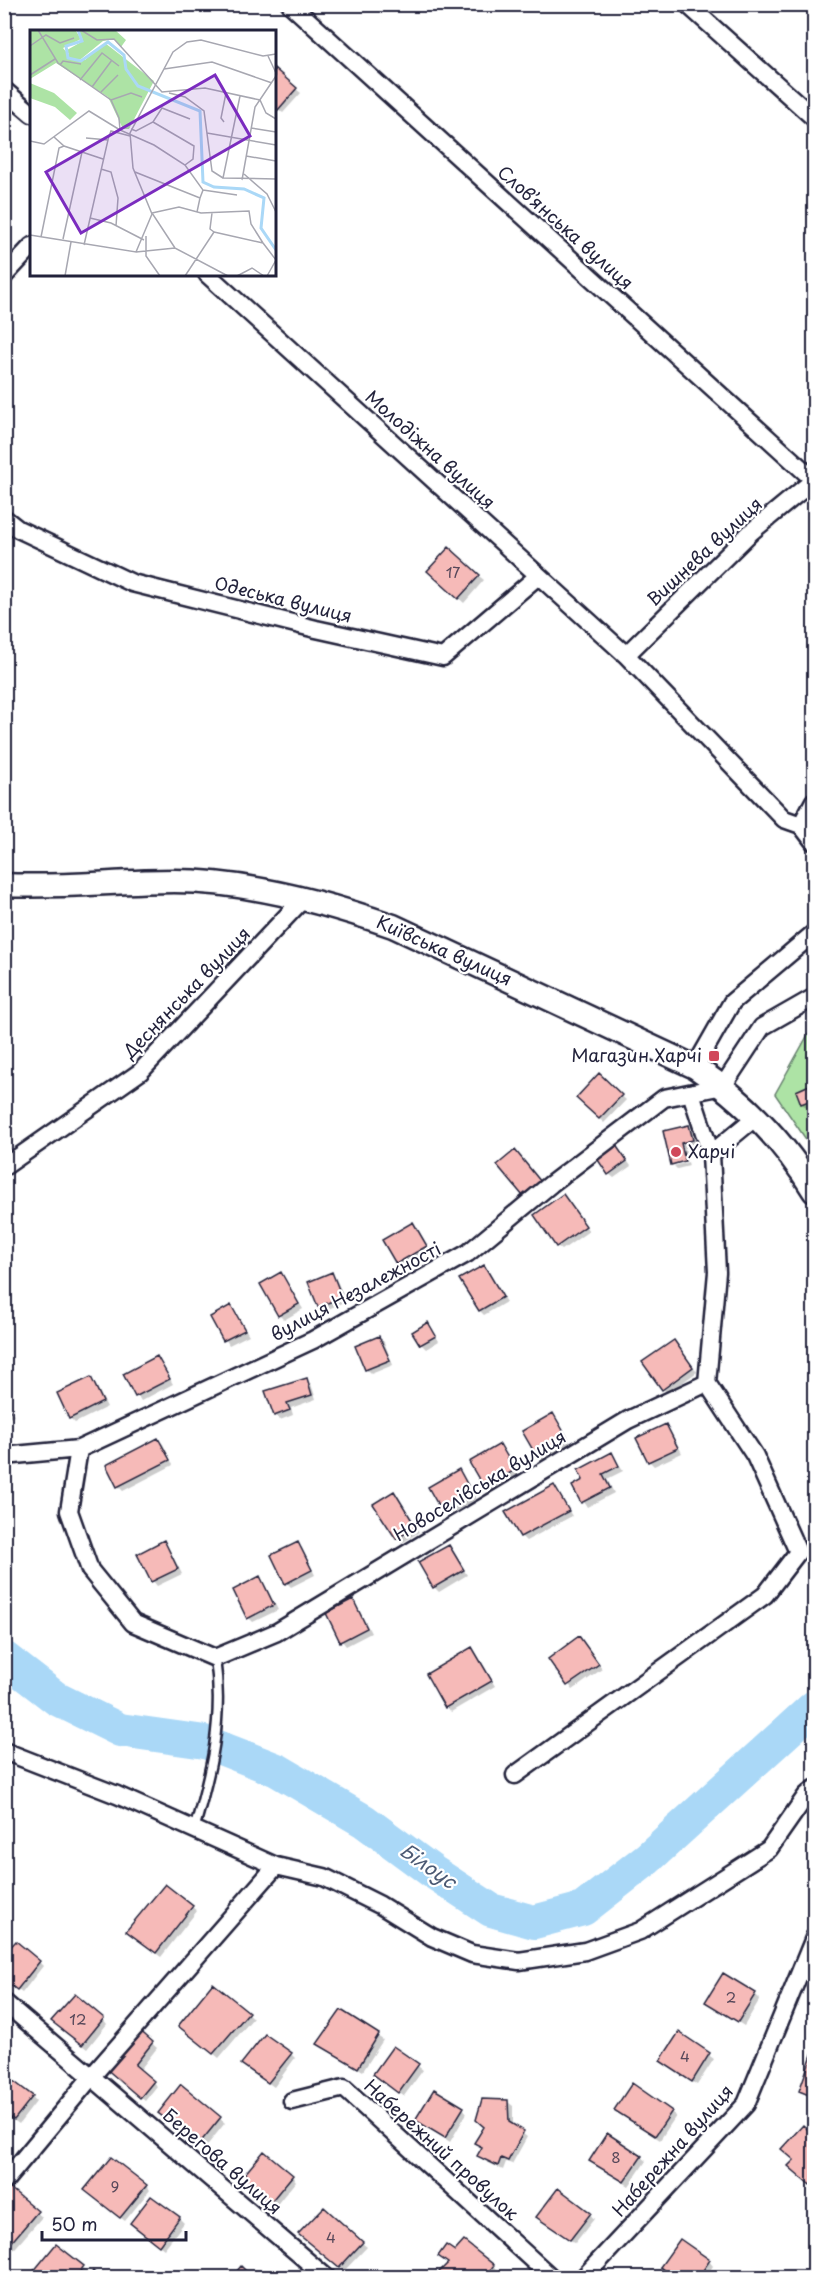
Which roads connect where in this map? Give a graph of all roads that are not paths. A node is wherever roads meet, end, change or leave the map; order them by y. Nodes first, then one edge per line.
1 (290, 4) edge
2 (687, 4) edge
3 (4, 90) edge
4 (30, 112) edge
5 (814, 118) edge
6 (30, 248) edge
7 (4, 276) edge
8 (209, 276) edge
9 (814, 480) edge
10 (4, 518) edge
11 (538, 576) junction
12 (626, 655) junction
13 (814, 801) edge
14 (801, 825) junction
15 (814, 842) edge
16 (4, 885) edge
17 (303, 900) junction
18 (814, 933) edge
19 (813, 999) edge
20 (695, 1066) junction
21 (723, 1086) junction
22 (691, 1093) junction
23 (757, 1116) junction
24 (711, 1154) junction
25 (4, 1167) edge
26 (814, 1191) edge
27 (707, 1383) junction
28 (80, 1449) junction
29 (4, 1456) edge
30 (215, 1658) junction
31 (4, 1751) edge
32 (514, 1775) dead end
33 (814, 1789) edge
34 (194, 1830) junction
35 (276, 1866) junction
36 (814, 1938) edge
37 (4, 2002) edge
38 (92, 2076) junction
39 (292, 2101) dead end
40 (4, 2182) edge
41 (327, 2277) edge
42 (552, 2277) edge
43 (582, 2277) edge

1 - 9 street, Словʼянська вулиця
2 - 5 street
3 - 4 street
6 - 7 street
8 - 11 street, Молодіжна вулиця
9 - 12 street, Вишнева вулиця
10 - 11 street, Одеська вулиця
11 - 12 street, Молодіжна вулиця
12 - 14 street, Молодіжна вулиця
13 - 14 street
14 - 15 street
16 - 17 main road, Київська вулиця
17 - 20 main road, Київська вулиця
17 - 25 street, Деснянська вулиця
18 - 20 street
19 - 21 street
20 - 21 main road, Київська вулиця
21 - 22 street, вулиця Незалежності
21 - 23 main road, Київська вулиця
22 - 24 street
22 - 28 street, вулиця Незалежності
23 - 24 street
23 - 26 main road, Київська вулиця
24 - 27 street
27 - 30 street, Новоселівська вулиця
27 - 32 street
28 - 29 street, вулиця Незалежності
28 - 30 street
30 - 34 lane
31 - 34 street
33 - 35 street
34 - 35 street
35 - 38 street
36 - 43 street, Набережна вулиця
37 - 38 street, Берегова вулиця
38 - 40 street
38 - 41 street, Берегова вулиця
39 - 42 street, Набережний провулок

